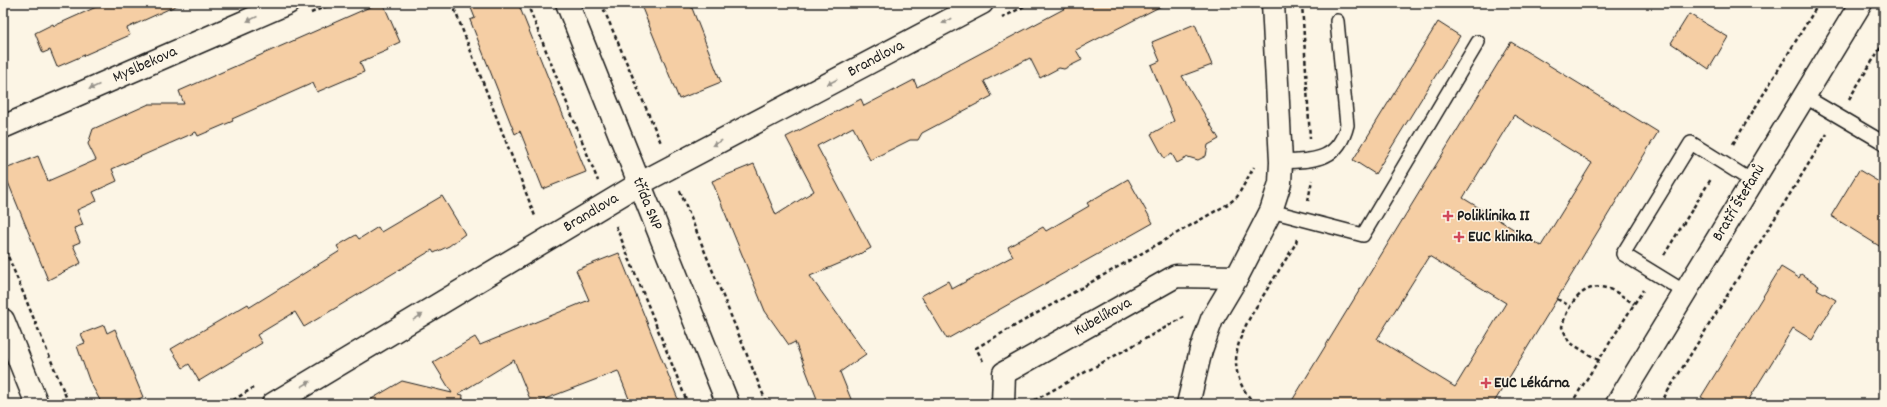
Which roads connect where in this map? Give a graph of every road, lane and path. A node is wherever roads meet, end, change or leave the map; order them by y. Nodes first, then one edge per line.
1 (288, 3) edge
2 (452, 3) edge
3 (567, 3) edge
4 (601, 3) edge
5 (982, 3) edge
6 (1274, 3) edge
7 (1819, 3) edge
8 (1861, 3) edge
9 (1337, 21) dead end
10 (1478, 42) dead end
11 (1884, 42) edge
12 (1804, 96) junction
13 (1838, 116) junction
14 (3, 127) edge
15 (1738, 136) dead end
16 (1884, 143) edge
17 (660, 144) dead end
18 (1281, 162) junction
19 (1255, 165) dead end
20 (1752, 181) junction
21 (639, 184) junction
22 (678, 186) dead end
23 (1271, 211) junction
24 (535, 216) dead end
25 (3, 244) edge
26 (1236, 277) junction
27 (1685, 292) junction
28 (1557, 298) dead end
29 (1634, 304) dead end
30 (1570, 306) junction
31 (1192, 313) dead end
32 (3, 320) edge
33 (1598, 360) dead end
34 (984, 365) dead end
35 (37, 404) edge
36 (69, 404) edge
37 (273, 404) edge
38 (728, 404) edge
39 (767, 404) edge
40 (1003, 404) edge
41 (1027, 404) edge
42 (1188, 404) edge
43 (1617, 404) edge
44 (1660, 404) edge

1 -> 14 street, Myslbekova
2 - 24 path
3 - 21 street, třída SNP
4 - 17 path
5 -> 21 street, Brandlova
6 - 18 street
7 - 15 path
8 - 12 street, Bratří Štefanů
9 - 18 lane
10 - 23 lane
11 - 13 path
12 - 13 lane
12 - 20 street, Bratří Štefanů
13 - 16 lane
13 - 44 path
18 - 23 street
19 - 34 path
20 - 27 street, Bratří Štefanů
20 - 27 lane
37 -> 21 street, Brandlova
21 - 38 street, třída SNP
22 - 39 path
23 - 26 street
25 - 36 path
26 - 40 street, Kubelíkova
26 - 42 street
27 - 43 street, Bratří Štefanů
28 - 30 path
29 - 30 path
30 - 33 path
31 - 41 path
32 - 35 street

